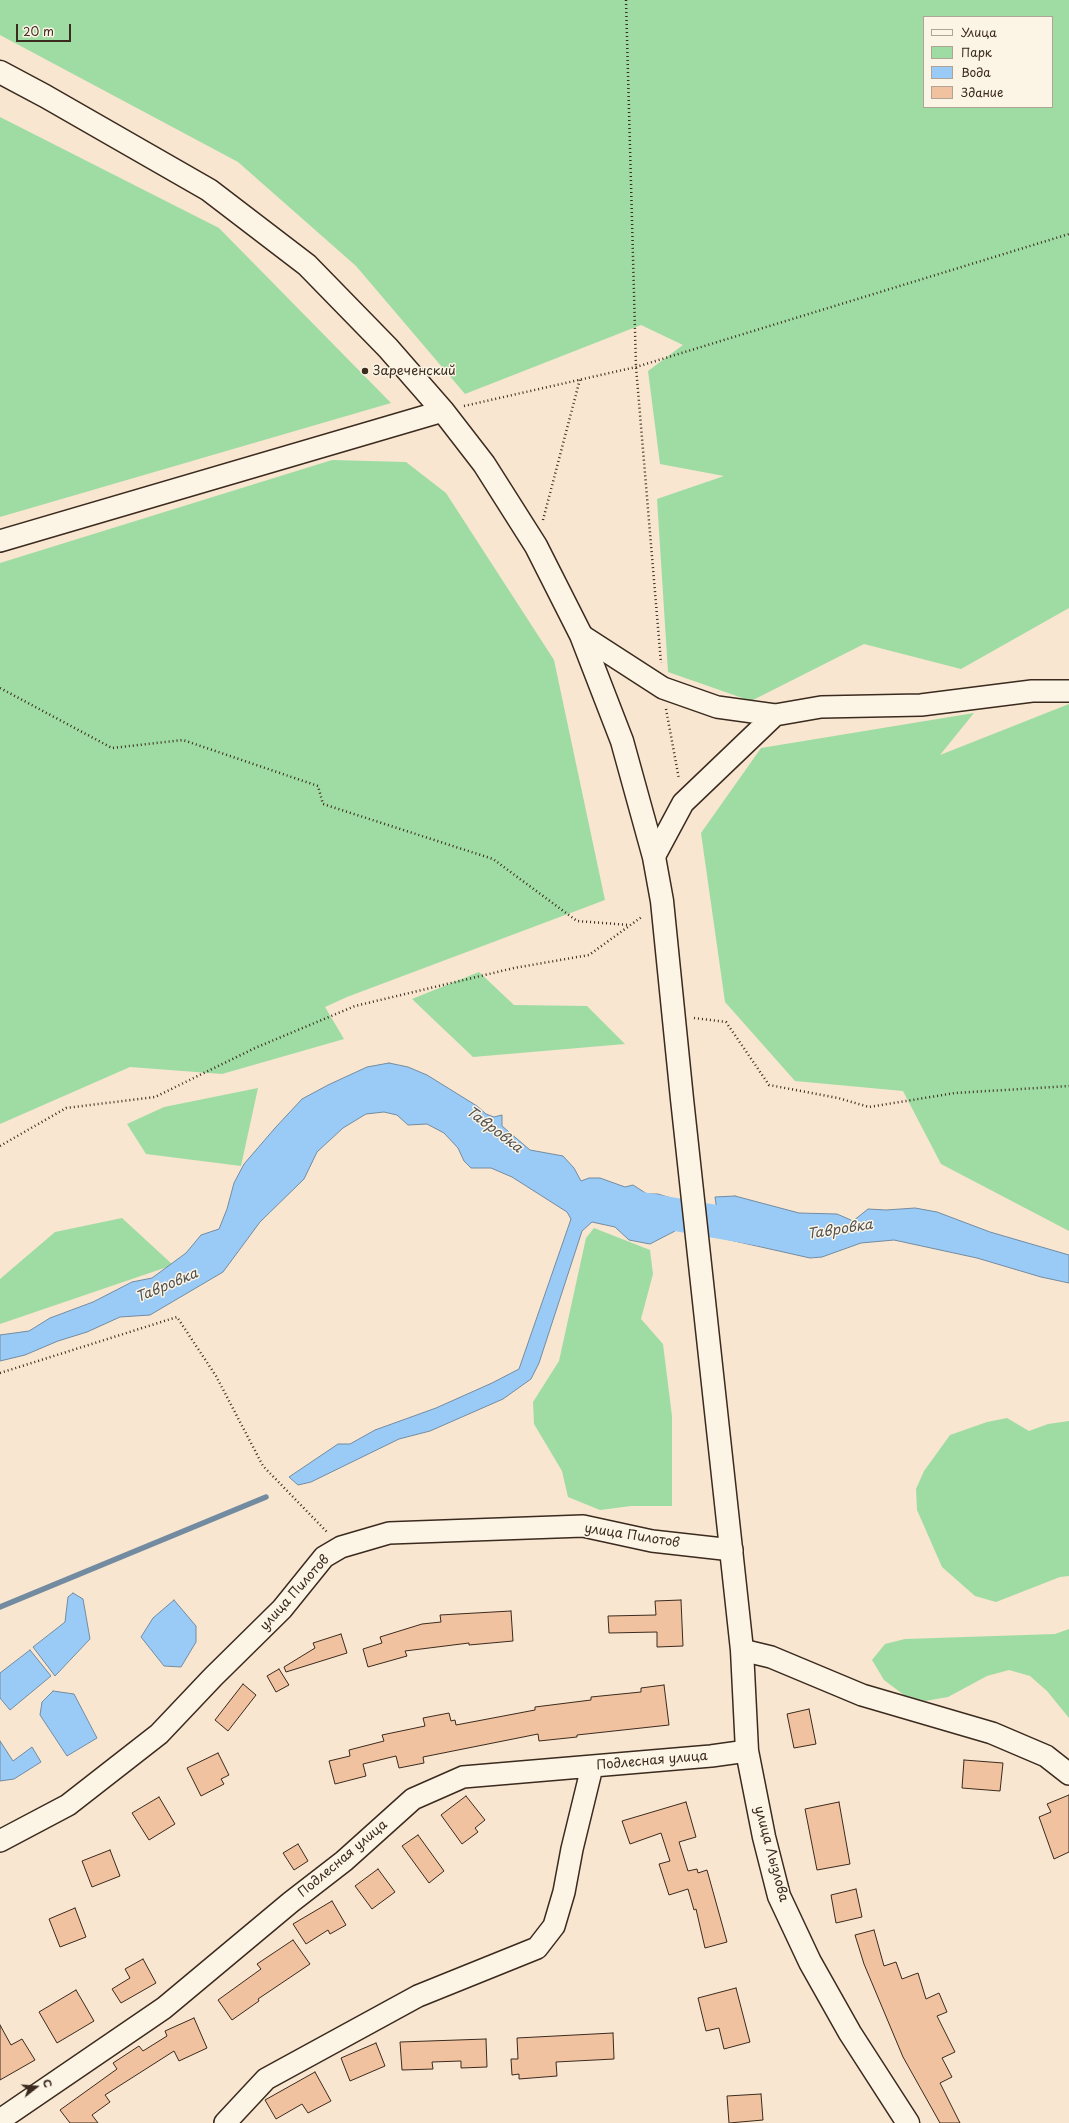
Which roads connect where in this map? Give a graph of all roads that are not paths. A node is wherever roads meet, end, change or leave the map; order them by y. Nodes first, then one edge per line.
1 (0, 72) edge
2 (443, 411) junction
3 (0, 540) edge
4 (581, 635) junction
5 (1069, 690) edge
6 (775, 715) junction
7 (654, 858) junction
8 (732, 1550) junction
9 (742, 1650) junction
10 (747, 1751) junction
11 (592, 1767) junction
12 (1069, 1774) edge
13 (0, 1841) edge
14 (0, 2120) edge
15 (225, 2123) edge
16 (908, 2123) edge

1 - 2 street, улица Лызлова
2 - 3 street
2 - 4 street, улица Лызлова
4 - 6 street
4 - 7 street, улица Лызлова
5 - 6 street
6 - 7 street
7 - 8 street, улица Лызлова
8 - 9 street, улица Лызлова
8 - 13 street, улица Пилотов
9 - 10 street, улица Лызлова
9 - 12 street
10 - 11 street, Подлесная улица
10 - 16 street, улица Лызлова
11 - 14 street, Подлесная улица
11 - 15 street

